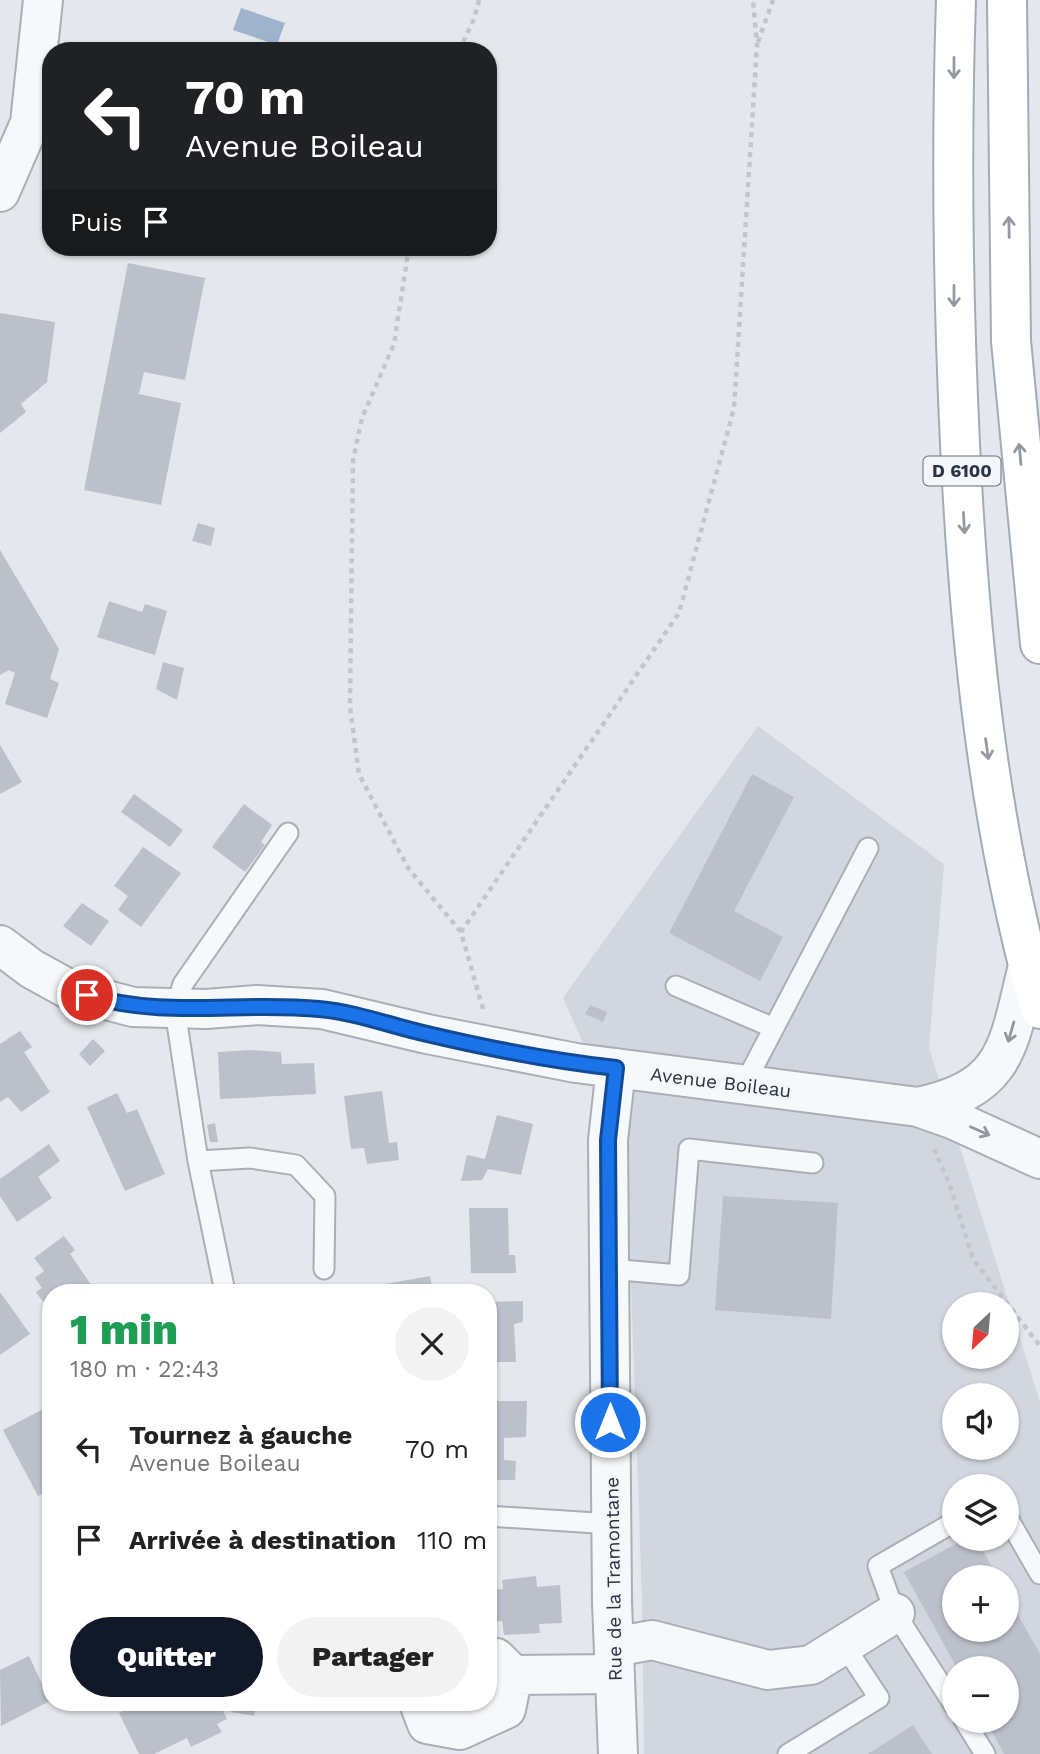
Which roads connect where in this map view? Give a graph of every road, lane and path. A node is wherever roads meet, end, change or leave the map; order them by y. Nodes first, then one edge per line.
1 (43, 0) edge
2 (479, 0) edge
3 (753, 0) edge
4 (773, 0) edge
5 (956, 0) edge
6 (1007, 0) edge
7 (463, 42) edge
8 (757, 45) junction
9 (0, 192) edge
10 (408, 256) edge
11 (1040, 644) edge
12 (288, 833) dead end
13 (868, 848) dead end
14 (461, 932) junction
15 (0, 945) edge
16 (1028, 966) junction
17 (676, 986) dead end
18 (1040, 1009) edge
19 (175, 1010) junction
20 (486, 1017) dead end
21 (774, 1028) junction
22 (616, 1068) junction
23 (744, 1084) junction
24 (924, 1124) junction
25 (1040, 1159) edge
26 (198, 1161) junction
27 (813, 1163) dead end
28 (324, 1269) dead end
29 (609, 1269) junction
30 (223, 1284) edge
31 (1040, 1346) edge
32 (497, 1517) edge
33 (611, 1524) junction
34 (942, 1529) edge
35 (1019, 1538) edge
36 (1040, 1574) edge
37 (895, 1613) junction
38 (844, 1645) junction
39 (614, 1660) junction
40 (501, 1667) edge
41 (942, 1686) edge
42 (422, 1711) edge
43 (972, 1733) edge
44 (618, 1754) edge
45 (788, 1754) edge
46 (985, 1754) edge

1 - 9 street
2 - 7 path
3 - 8 path
4 - 8 path
5 -> 16 main road, D 6100
11 -> 6 main road, D 6100
8 - 14 path
10 - 14 path
12 - 19 lane
13 - 21 lane
14 - 20 path
15 - 19 street, Avenue Boileau
16 - 18 main road, D 6100
16 -> 24 street, Avenue Boileau
17 - 21 lane
19 - 22 street, Avenue Boileau
19 - 26 lane
21 - 23 lane
22 - 23 street, Avenue Boileau
22 - 29 street, Rue de la Tramontane
23 - 24 street, Avenue Boileau
24 -> 25 street, Avenue Boileau
24 - 31 path
26 - 28 lane
26 - 30 lane
27 - 29 lane
29 - 33 street, Rue de la Tramontane
32 - 33 lane
33 - 39 street, Rue de la Tramontane
34 - 37 lane
35 - 36 lane
37 - 38 street
37 - 41 lane
38 - 39 street
38 - 45 lane
39 - 40 street
39 - 44 street, Rue de la Tramontane
40 - 42 street
43 - 46 lane

